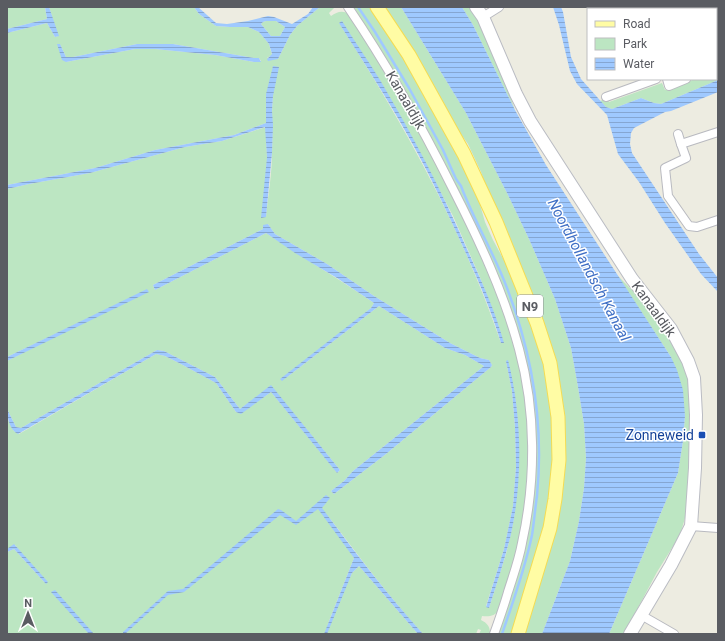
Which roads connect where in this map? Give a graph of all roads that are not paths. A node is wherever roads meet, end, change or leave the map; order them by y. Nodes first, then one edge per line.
1 (348, 7) edge
2 (377, 7) edge
3 (476, 7) edge
4 (499, 7) edge
5 (483, 17) junction
6 (653, 80) edge
7 (680, 80) edge
8 (668, 82) edge
9 (606, 98) dead end
10 (718, 132) edge
11 (678, 134) dead end
12 (681, 144) junction
13 (718, 220) edge
14 (691, 526) junction
15 (718, 528) edge
16 (641, 615) junction
17 (494, 634) edge
18 (518, 634) edge
19 (630, 634) edge
20 (674, 634) edge

1 - 17 street, Kanaaldijk
2 - 18 main road, Kanaaldijk / N9
3 - 5 street, Kanaaldijk
4 - 5 street
5 - 14 street, Kanaaldijk
6 - 9 street
7 - 8 street
10 - 12 street
11 - 12 street
12 - 13 street
14 - 15 street
14 - 16 street, Kanaaldijk
16 - 19 street, Kanaaldijk
16 - 20 street

